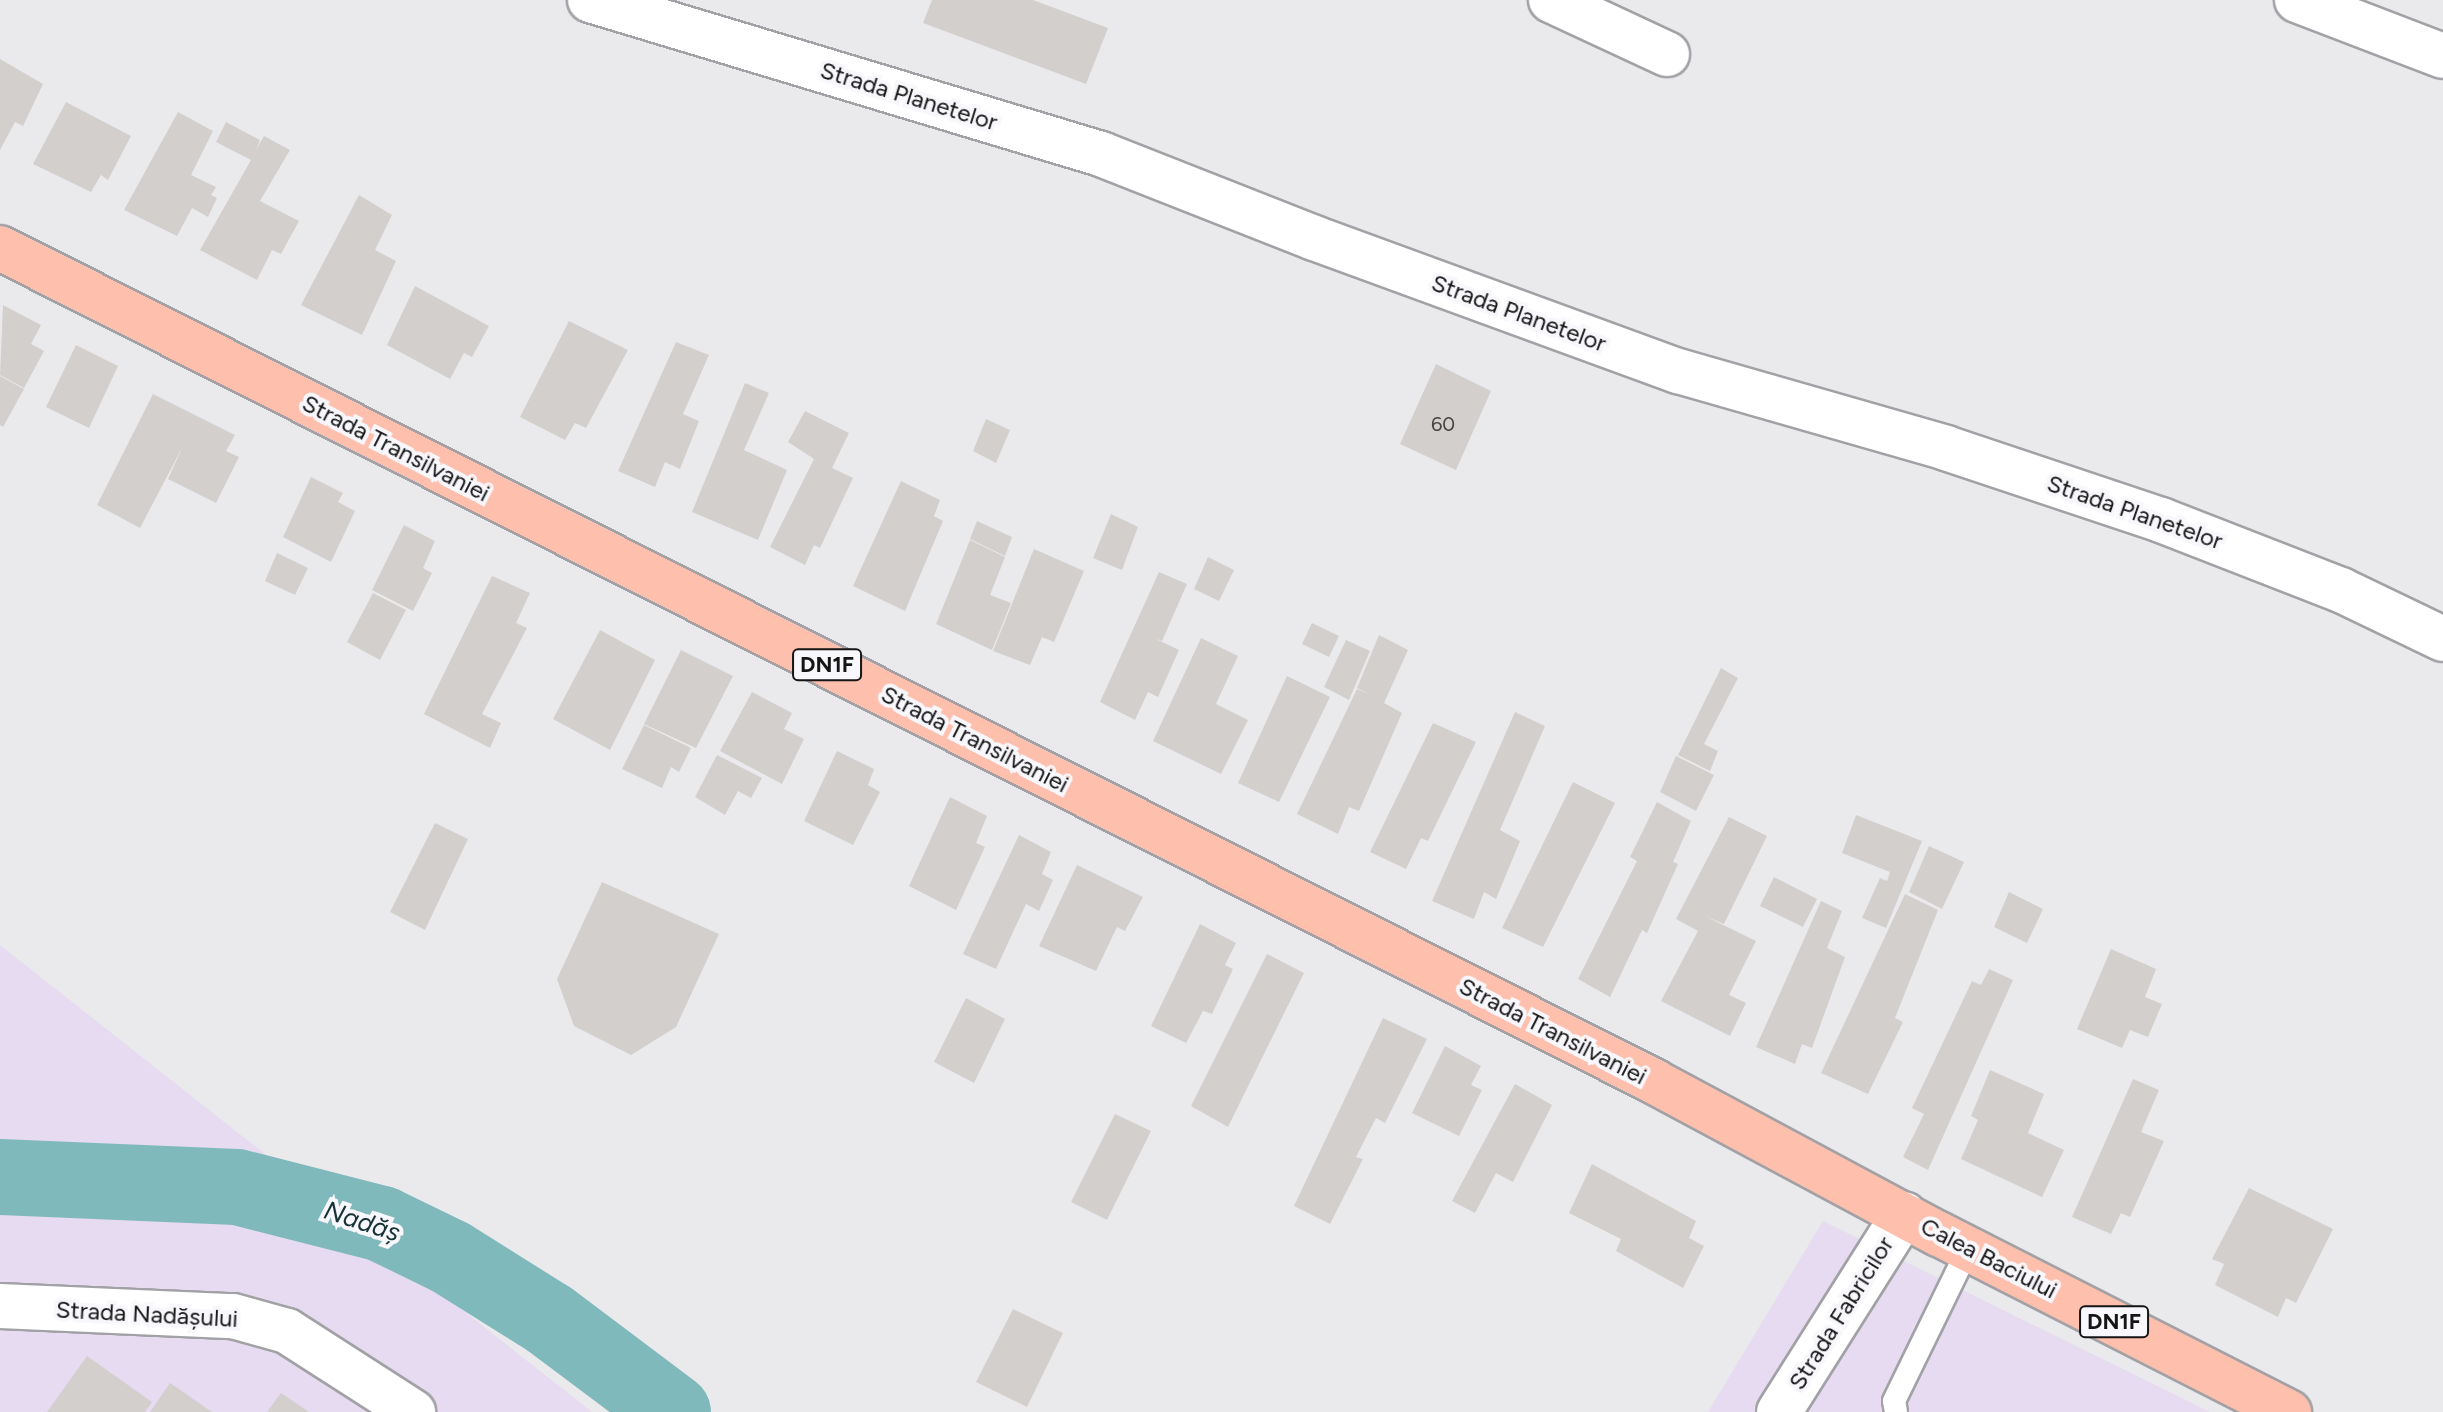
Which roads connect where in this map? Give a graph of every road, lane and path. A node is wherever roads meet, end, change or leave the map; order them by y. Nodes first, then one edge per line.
1 (590, 0) edge
2 (1551, 0) edge
3 (2297, 0) edge
4 (1667, 54) dead end
5 (2443, 56) edge
6 (0, 248) edge
7 (2443, 639) edge
8 (1904, 1214) junction
9 (1969, 1247) junction
10 (0, 1306) edge
11 (413, 1412) edge
12 (1779, 1412) edge
13 (1896, 1412) edge
14 (2289, 1412) edge

1 - 7 street, Strada Planetelor
2 - 4 street
3 - 5 street
6 - 8 main road, Strada Transilvaniei / DN1F
8 - 9 main road, Calea Baciului / DN1F
8 - 12 street, Strada Fabricilor
9 - 13 lane
9 - 14 main road, Calea Baciului / DN1F
10 - 11 street, Strada Nadășului

